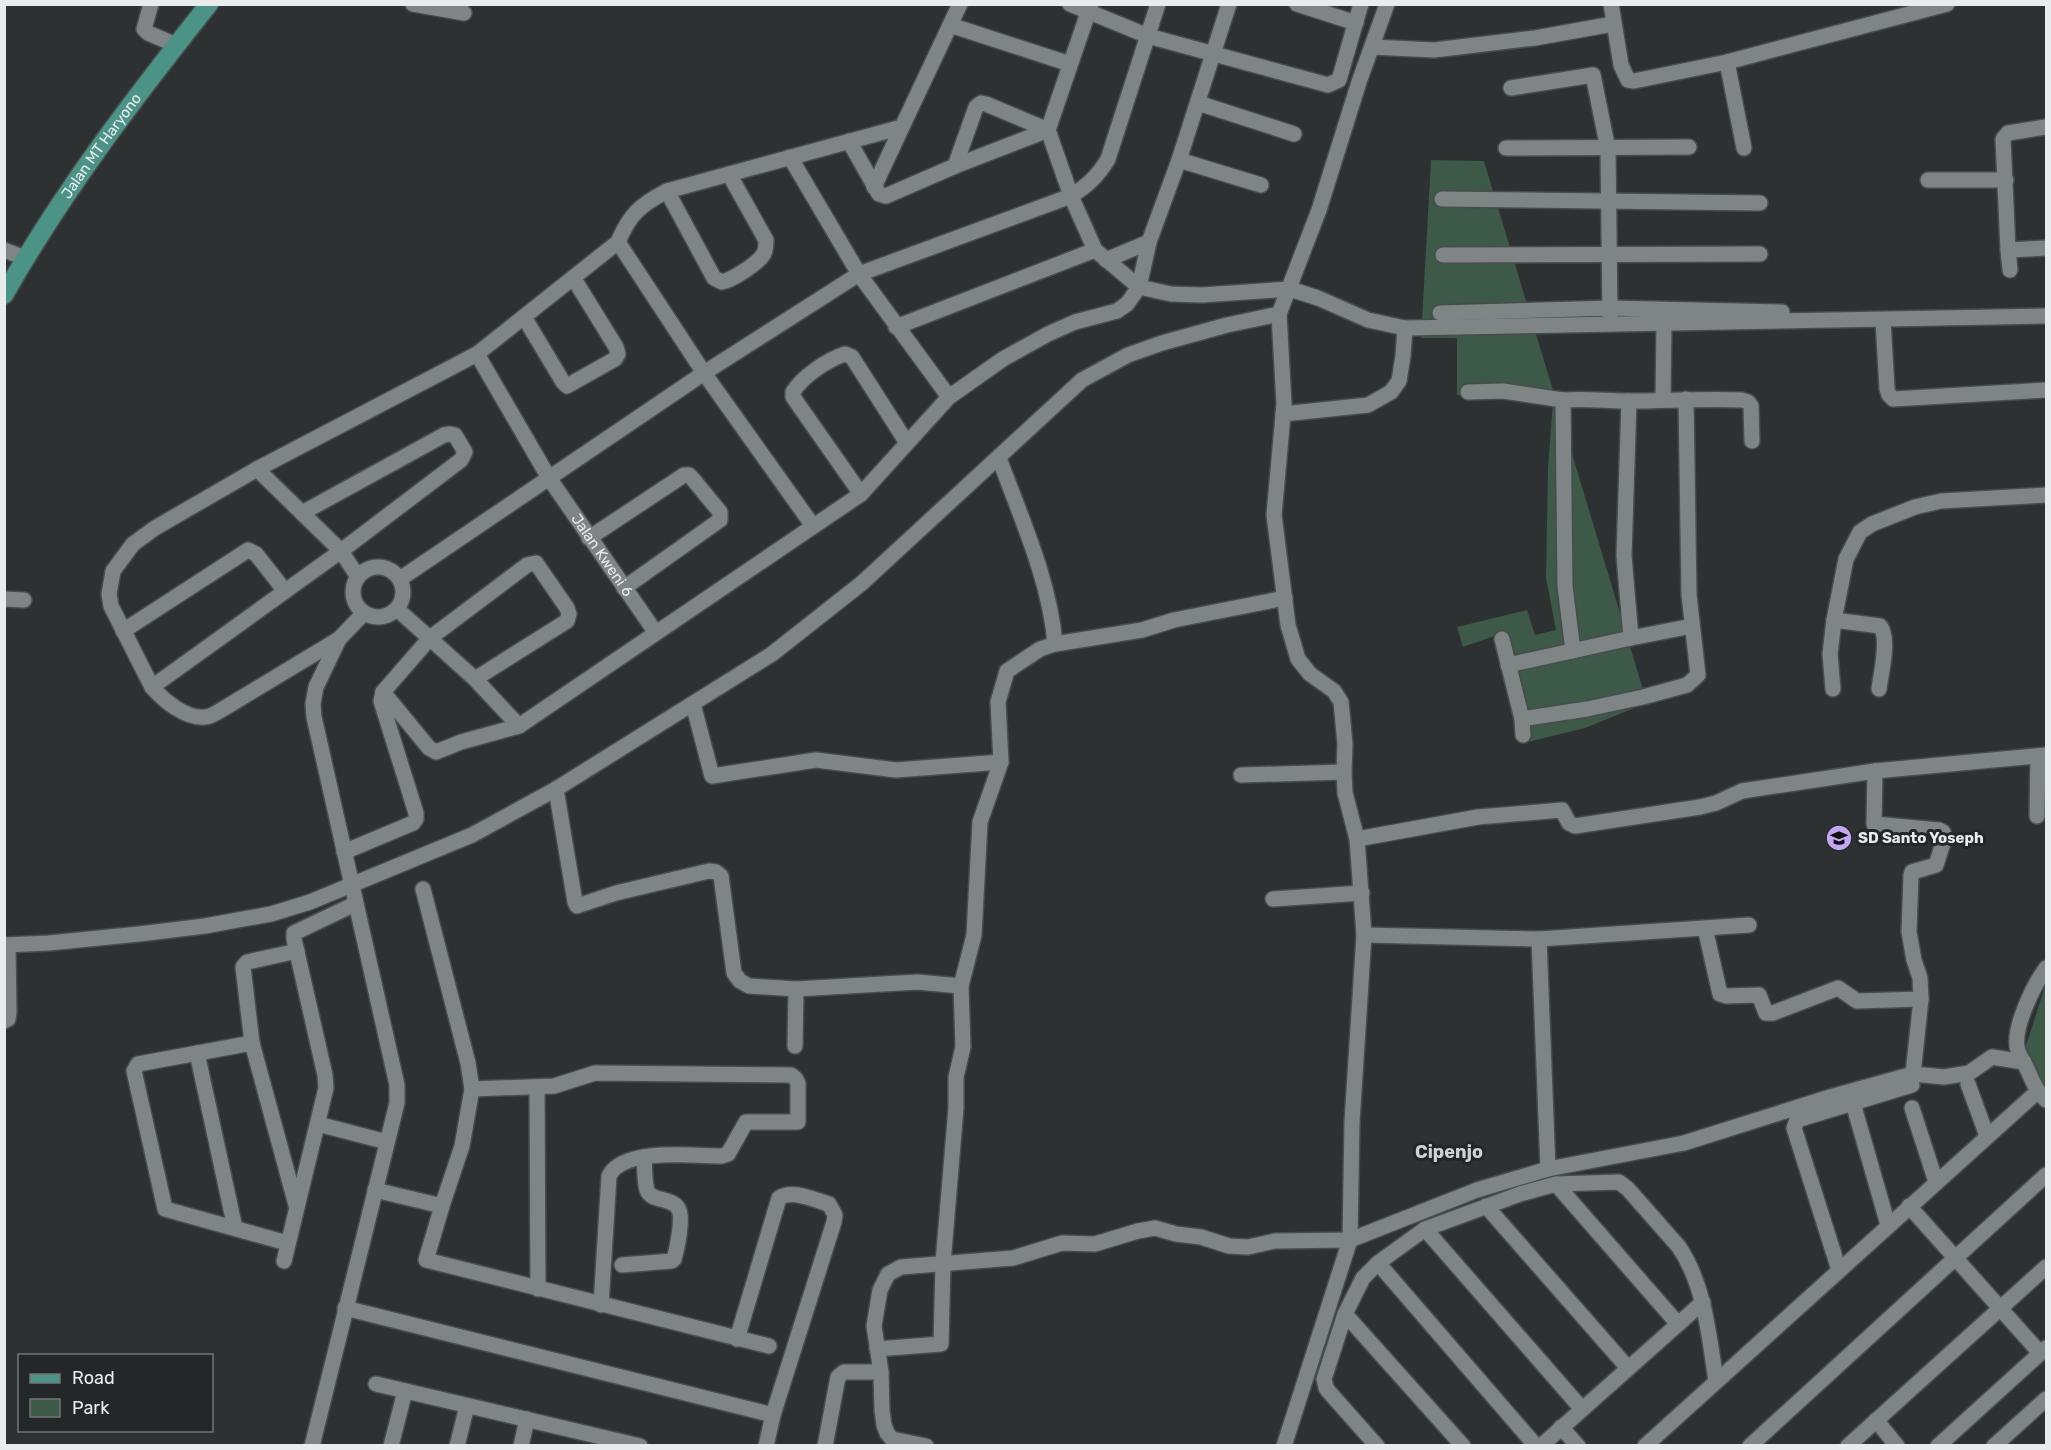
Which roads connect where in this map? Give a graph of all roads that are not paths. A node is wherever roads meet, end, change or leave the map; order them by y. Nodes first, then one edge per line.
1 (151, 4) edge
2 (208, 4) edge
3 (413, 4) edge
4 (960, 4) edge
5 (1070, 4) edge
6 (1158, 4) edge
7 (1229, 4) edge
8 (1297, 4) edge
9 (1361, 4) edge
10 (1387, 4) edge
11 (1611, 4) edge
12 (1947, 4) edge
13 (1090, 8) edge
14 (464, 13) dead end
15 (1356, 23) junction
16 (1613, 24) junction
17 (950, 25) junction
18 (1148, 36) junction
19 (176, 45) junction
20 (1372, 47) junction
21 (1214, 53) junction
22 (1727, 62) junction
23 (1070, 64) junction
24 (1511, 88) dead end
25 (1198, 104) junction
26 (902, 127) junction
27 (2046, 127) edge
28 (1048, 130) junction
29 (1294, 134) dead end
30 (849, 141) junction
31 (1689, 147) dead end
32 (1744, 147) dead end
33 (1506, 148) dead end
34 (1608, 149) junction
35 (790, 158) junction
36 (1179, 160) junction
37 (955, 166) junction
38 (729, 174) junction
39 (1928, 180) dead end
40 (2006, 180) junction
41 (1261, 185) dead end
42 (874, 187) junction
43 (667, 191) junction
44 (1071, 196) junction
45 (1442, 199) dead end
46 (1608, 200) junction
47 (1760, 204) dead end
48 (618, 242) junction
49 (1149, 242) junction
50 (2046, 248) edge
51 (4, 250) edge
52 (2007, 250) junction
53 (1760, 254) dead end
54 (1101, 255) junction
55 (1443, 255) dead end
56 (1610, 255) junction
57 (25, 258) junction
58 (2010, 270) dead end
59 (859, 274) junction
60 (573, 279) junction
61 (1139, 287) junction
62 (1290, 289) junction
63 (4, 295) edge
64 (1611, 308) junction
65 (1782, 312) dead end
66 (1440, 313) dead end
67 (1279, 314) junction
68 (525, 316) junction
69 (2046, 316) edge
70 (1883, 320) junction
71 (1609, 324) junction
72 (1664, 324) junction
73 (896, 327) junction
74 (1405, 328) junction
75 (477, 354) junction
76 (704, 373) junction
77 (2046, 390) edge
78 (1468, 392) dead end
79 (949, 397) junction
80 (1686, 399) junction
81 (1563, 400) junction
82 (1663, 400) junction
83 (1629, 401) junction
84 (1283, 414) junction
85 (1752, 441) dead end
86 (907, 443) junction
87 (999, 458) junction
88 (257, 469) junction
89 (549, 478) junction
90 (861, 495) junction
91 (2046, 495) edge
92 (302, 513) junction
93 (813, 526) junction
94 (589, 538) junction
95 (341, 551) junction
96 (358, 577) junction
97 (400, 579) junction
98 (624, 588) junction
99 (285, 591) junction
100 (4, 598) edge
101 (1285, 598) junction
102 (24, 600) dead end
103 (397, 609) junction
104 (364, 613) junction
105 (1834, 620) junction
106 (1692, 626) junction
107 (123, 631) junction
108 (656, 633) junction
109 (430, 638) junction
110 (1631, 638) junction
111 (339, 639) junction
112 (1502, 639) dead end
113 (1055, 644) junction
114 (1573, 651) junction
115 (1508, 665) junction
116 (475, 679) junction
117 (152, 687) junction
118 (1833, 689) dead end
119 (1879, 689) dead end
120 (383, 692) junction
121 (693, 705) junction
122 (1522, 719) junction
123 (519, 726) junction
124 (1523, 735) dead end
125 (2042, 755) edge
126 (1001, 762) junction
127 (1875, 771) junction
128 (1344, 772) junction
129 (1241, 775) dead end
130 (556, 789) junction
131 (2037, 816) dead end
132 (1357, 839) junction
133 (344, 852) junction
134 (351, 886) junction
135 (423, 889) dead end
136 (1362, 893) junction
137 (1274, 899) dead end
138 (355, 904) junction
139 (1749, 925) dead end
140 (1706, 928) junction
141 (1364, 935) junction
142 (1539, 939) junction
143 (6, 945) edge
144 (297, 951) junction
145 (2046, 968) edge
146 (961, 986) junction
147 (796, 989) junction
148 (1921, 999) junction
149 (4, 1021) edge
150 (252, 1043) junction
151 (795, 1046) dead end
152 (197, 1053) junction
153 (2024, 1062) junction
154 (1912, 1079) junction
155 (1968, 1084) dead end
156 (537, 1087) junction
157 (472, 1089) junction
158 (2042, 1096) edge
159 (1853, 1103) junction
160 (1912, 1108) dead end
161 (318, 1124) junction
162 (1987, 1137) junction
163 (387, 1142) junction
164 (644, 1157) junction
165 (1548, 1169) junction
166 (2046, 1175) edge
167 (1936, 1182) junction
168 (1556, 1184) junction
169 (375, 1191) junction
170 (442, 1206) junction
171 (1486, 1206) junction
172 (1909, 1206) junction
173 (297, 1208) junction
174 (1888, 1226) junction
175 (235, 1228) junction
176 (1425, 1229) junction
177 (1350, 1240) junction
178 (287, 1243) junction
179 (1956, 1259) junction
180 (284, 1261) dead end
181 (943, 1263) junction
182 (1378, 1263) junction
183 (622, 1265) dead end
184 (2046, 1267) edge
185 (1839, 1270) junction
186 (538, 1289) junction
187 (1703, 1302) junction
188 (601, 1305) junction
189 (345, 1308) junction
190 (2000, 1308) junction
191 (1346, 1314) junction
192 (1678, 1324) junction
193 (737, 1339) junction
194 (769, 1347) dead end
195 (878, 1349) junction
196 (2043, 1351) edge
197 (1628, 1368) junction
198 (881, 1372) junction
199 (1716, 1381) junction
200 (376, 1384) dead end
201 (405, 1390) junction
202 (2046, 1399) edge
203 (467, 1406) junction
204 (1582, 1409) junction
205 (773, 1415) junction
206 (527, 1419) junction
207 (1876, 1420) junction
208 (1561, 1427) junction
209 (588, 1439) edge
210 (2004, 1442) edge
211 (314, 1445) edge
212 (391, 1446) edge
213 (457, 1446) edge
214 (521, 1446) edge
215 (639, 1446) edge
216 (766, 1446) edge
217 (825, 1446) edge
218 (926, 1446) edge
219 (1284, 1446) edge
220 (1377, 1446) edge
221 (1463, 1446) edge
222 (1536, 1446) edge
223 (1541, 1446) edge
224 (1578, 1446) edge
225 (1645, 1446) edge
226 (1750, 1446) edge
227 (1848, 1446) edge
228 (1898, 1446) edge
229 (1938, 1446) edge

1 - 19 street
2 - 19 main road, Jalan MT Haryono
3 - 14 street
4 - 17 street
5 - 13 street
6 - 18 street
7 - 21 street
8 - 15 street
9 - 15 street
10 - 20 street
11 - 16 street
12 - 22 street
13 - 18 street
13 - 23 street
15 - 21 street
16 - 20 street
16 - 22 street
17 - 23 street
17 - 26 street
18 - 21 street
18 - 44 street
19 - 57 main road, Jalan MT Haryono
20 - 62 street
21 - 25 street
22 - 32 street
23 - 28 street
24 - 34 street
25 - 29 street
25 - 36 street
26 - 30 street
26 - 42 street
27 - 40 street
28 - 37 street
28 - 37 street
28 - 44 street
30 - 35 street
30 - 42 street
31 - 34 street
33 - 34 street
34 - 46 street
35 - 38 street
35 - 59 street
36 - 41 street
36 - 49 street
37 - 42 street
38 - 43 street
38 - 43 street
39 - 40 street
40 - 52 street
43 - 48 street
44 - 54 street
44 - 59 street
45 - 46 street
46 - 47 street
46 - 56 street
48 - 60 street
48 - 76 street
49 - 54 street
49 - 61 street
50 - 52 street
51 - 57 street
52 - 58 street
53 - 56 street
54 - 61 street
54 - 73 street
55 - 56 street
56 - 64 street
57 - 63 main road, Jalan MT Haryono
59 - 73 street
59 - 76 street
60 - 68 street
60 - 68 street
61 - 62 street
61 - 79 street
62 - 67 street
62 - 74 street
64 - 65 street
64 - 66 street
64 - 71 street
67 - 84 street
67 - 87 street
68 - 75 street
69 - 70 street
70 - 72 street
70 - 77 street
71 - 72 street
71 - 74 street
72 - 82 street
73 - 79 street
74 - 84 street
75 - 88 street
75 - 89 street, Jalan Kweni 6
76 - 89 street
76 - 93 street
78 - 81 street
79 - 86 street
80 - 82 street
80 - 85 street
80 - 106 street
81 - 83 street
81 - 114 street
82 - 83 street
83 - 110 street
84 - 101 street
86 - 90 street
86 - 90 street
87 - 113 street
87 - 121 street
88 - 92 street
88 - 107 street
89 - 94 street, Jalan Kweni 6
89 - 97 street
90 - 93 street
91 - 105 street
92 - 95 street
92 - 95 street
93 - 108 street
94 - 98 street, Jalan Kweni 6
94 - 98 street
95 - 96 street
95 - 99 street
96 - 97 street
96 - 104 street
97 - 103 street
98 - 108 street, Jalan Kweni 6
99 - 107 street
99 - 117 street
100 - 102 street
101 - 113 street
101 - 128 street
103 - 104 street
103 - 109 street
104 - 111 street
105 - 118 street
105 - 119 street
106 - 110 street
106 - 122 street
107 - 117 street
108 - 123 street
109 - 116 street
109 - 116 street
109 - 120 street
110 - 114 street
111 - 117 street
111 - 133 street
112 - 115 street
113 - 126 street
114 - 115 street
115 - 122 street
116 - 123 street
120 - 123 street
120 - 133 street
121 - 126 street
121 - 130 street
122 - 124 street
125 - 127 street
125 - 131 street
126 - 146 street
127 - 132 street
127 - 148 street
128 - 129 street
128 - 132 street
130 - 134 street
130 - 147 street
132 - 136 street
133 - 134 street
134 - 138 street
134 - 143 street
135 - 157 street
136 - 137 street
136 - 141 street
138 - 144 street
138 - 163 street
139 - 140 street
140 - 142 street
140 - 148 street
141 - 142 street
141 - 177 street
142 - 165 street
143 - 149 street
144 - 150 street
144 - 161 street
145 - 153 street
146 - 147 street
146 - 181 street
147 - 151 street
148 - 154 street
150 - 152 street
150 - 173 street
152 - 175 street
152 - 175 street
153 - 154 street
153 - 158 street
154 - 159 street
154 - 165 street
155 - 162 street
156 - 157 street
156 - 164 street
156 - 186 street
157 - 170 street
158 - 162 street
159 - 174 street
159 - 185 street
160 - 167 street
161 - 163 street
161 - 173 street
162 - 167 street
163 - 169 street
164 - 183 street
164 - 188 street
165 - 177 street
166 - 179 street
167 - 172 street
168 - 171 street
168 - 187 street
168 - 192 street
169 - 170 street
169 - 189 street
170 - 186 street
171 - 176 street
171 - 197 street
172 - 174 street
172 - 179 street
173 - 178 street
174 - 185 street
175 - 178 street
176 - 182 street
176 - 204 street
177 - 181 street
177 - 219 street
178 - 180 street
179 - 190 street
179 - 226 street
181 - 195 street
181 - 195 street
182 - 191 street
182 - 222 street
184 - 190 street
185 - 199 street
186 - 188 street
187 - 192 street
187 - 199 street
188 - 193 street
189 - 205 street
189 - 211 street
190 - 196 street
190 - 207 street
191 - 220 street
191 - 221 street
192 - 197 street
193 - 194 street
193 - 205 street
195 - 198 street
196 - 229 street
197 - 204 street
198 - 217 street
198 - 218 street
199 - 225 street
200 - 201 street
201 - 203 street
201 - 212 street
202 - 210 street
203 - 206 street
203 - 213 street
204 - 208 street
205 - 216 street
206 - 209 street
206 - 214 street
207 - 227 street
207 - 228 street
208 - 223 street
208 - 224 street
209 - 215 street

